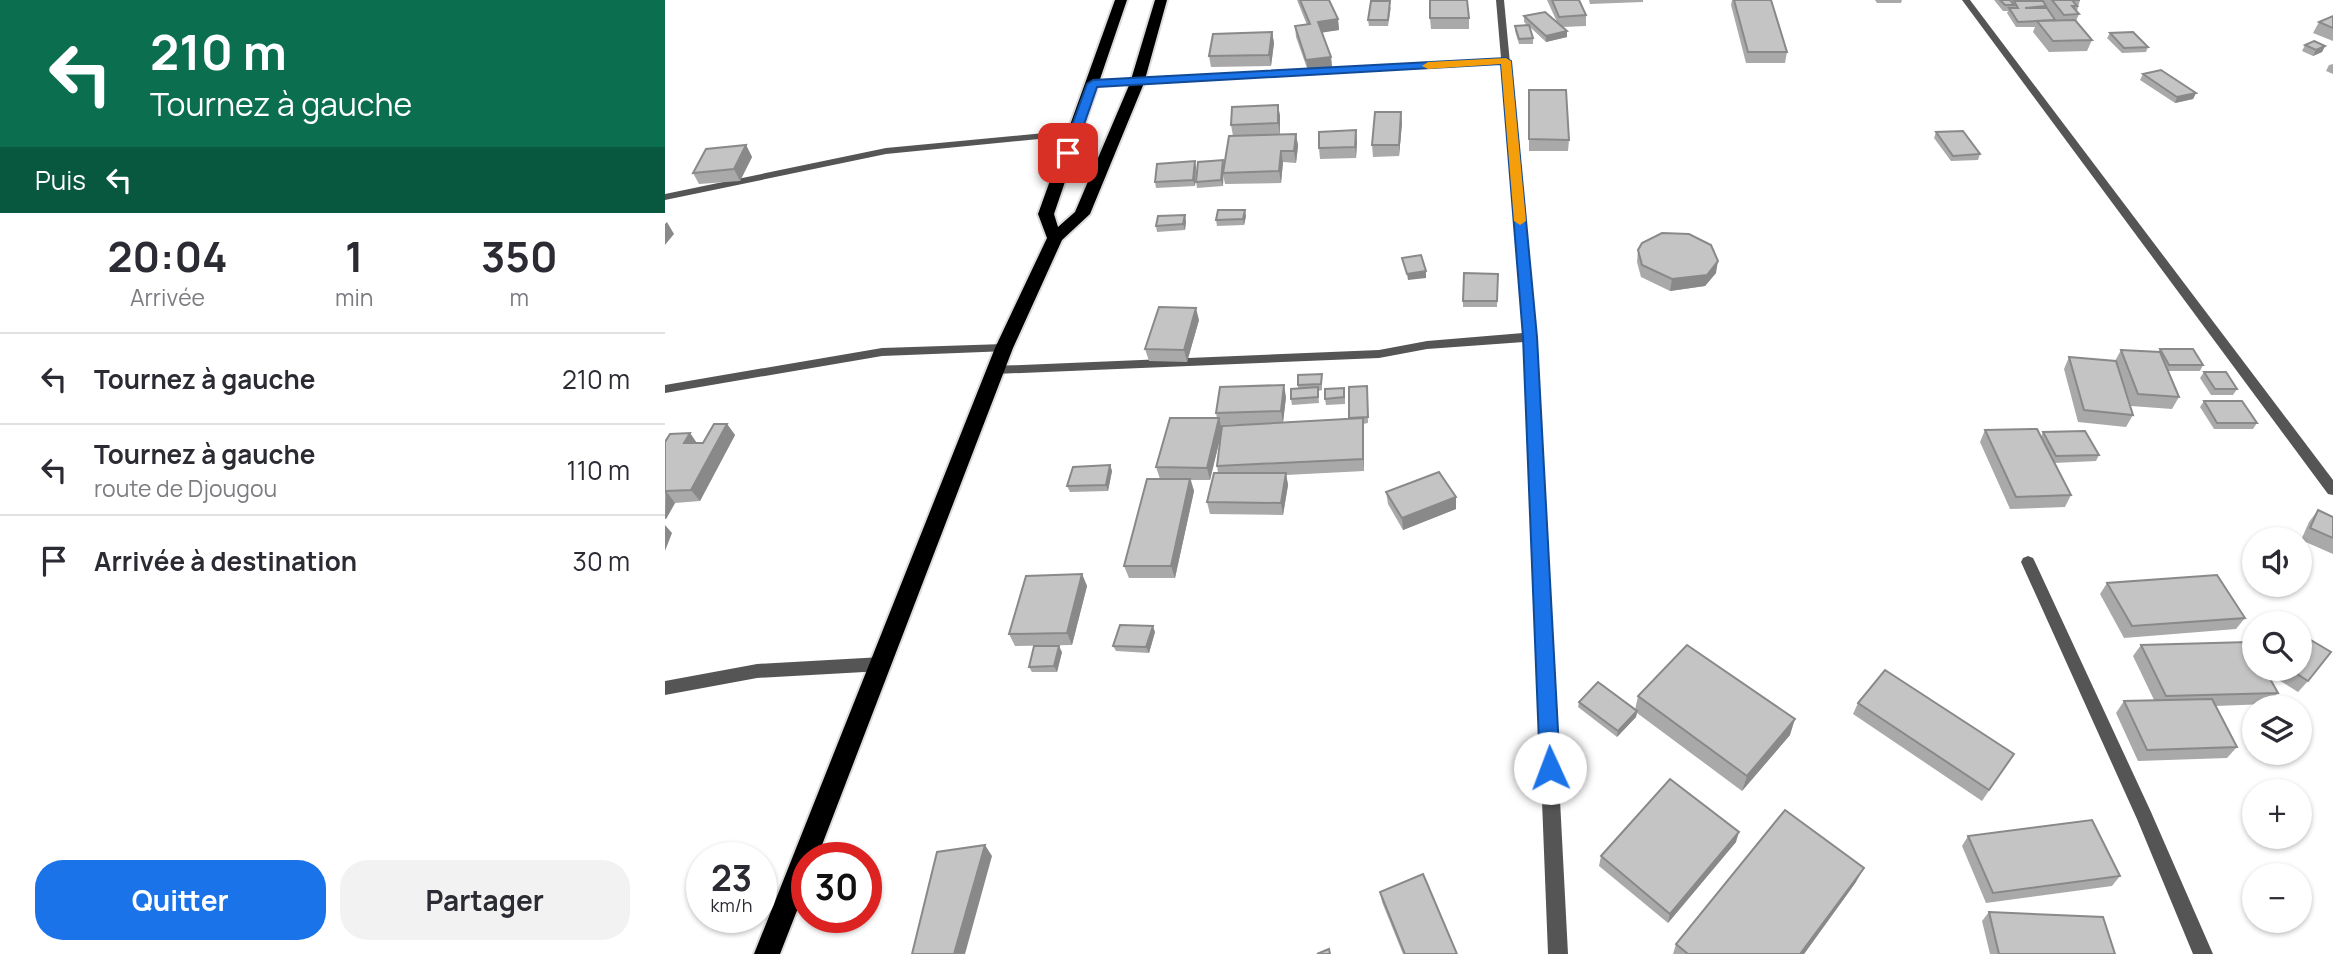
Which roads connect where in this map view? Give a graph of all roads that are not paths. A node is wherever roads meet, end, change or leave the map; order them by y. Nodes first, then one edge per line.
1 (1121, 0) edge
2 (1161, 0) edge
3 (1500, 0) edge
4 (1966, 0) edge
5 (1506, 61) junction
6 (1137, 83) junction
7 (1093, 84) junction
8 (1076, 133) junction
9 (665, 197) edge
10 (1055, 237) junction
11 (1530, 337) junction
12 (1004, 348) junction
13 (995, 370) junction
14 (665, 389) edge
15 (2333, 490) edge
16 (2028, 562) dead end
17 (882, 664) junction
18 (665, 688) edge
19 (767, 954) edge
20 (1558, 954) edge
21 (2203, 954) edge

1 - 7 highway
2 - 6 highway
3 - 5 street
4 - 15 street
5 - 6 street
5 - 11 street
6 - 7 street
6 - 10 highway
7 - 8 highway
8 - 9 street
8 - 10 highway
10 - 12 highway
11 - 13 street
11 - 20 street
12 - 13 highway
12 - 14 street
13 - 17 highway
16 - 21 street
17 - 18 street
17 - 19 highway

